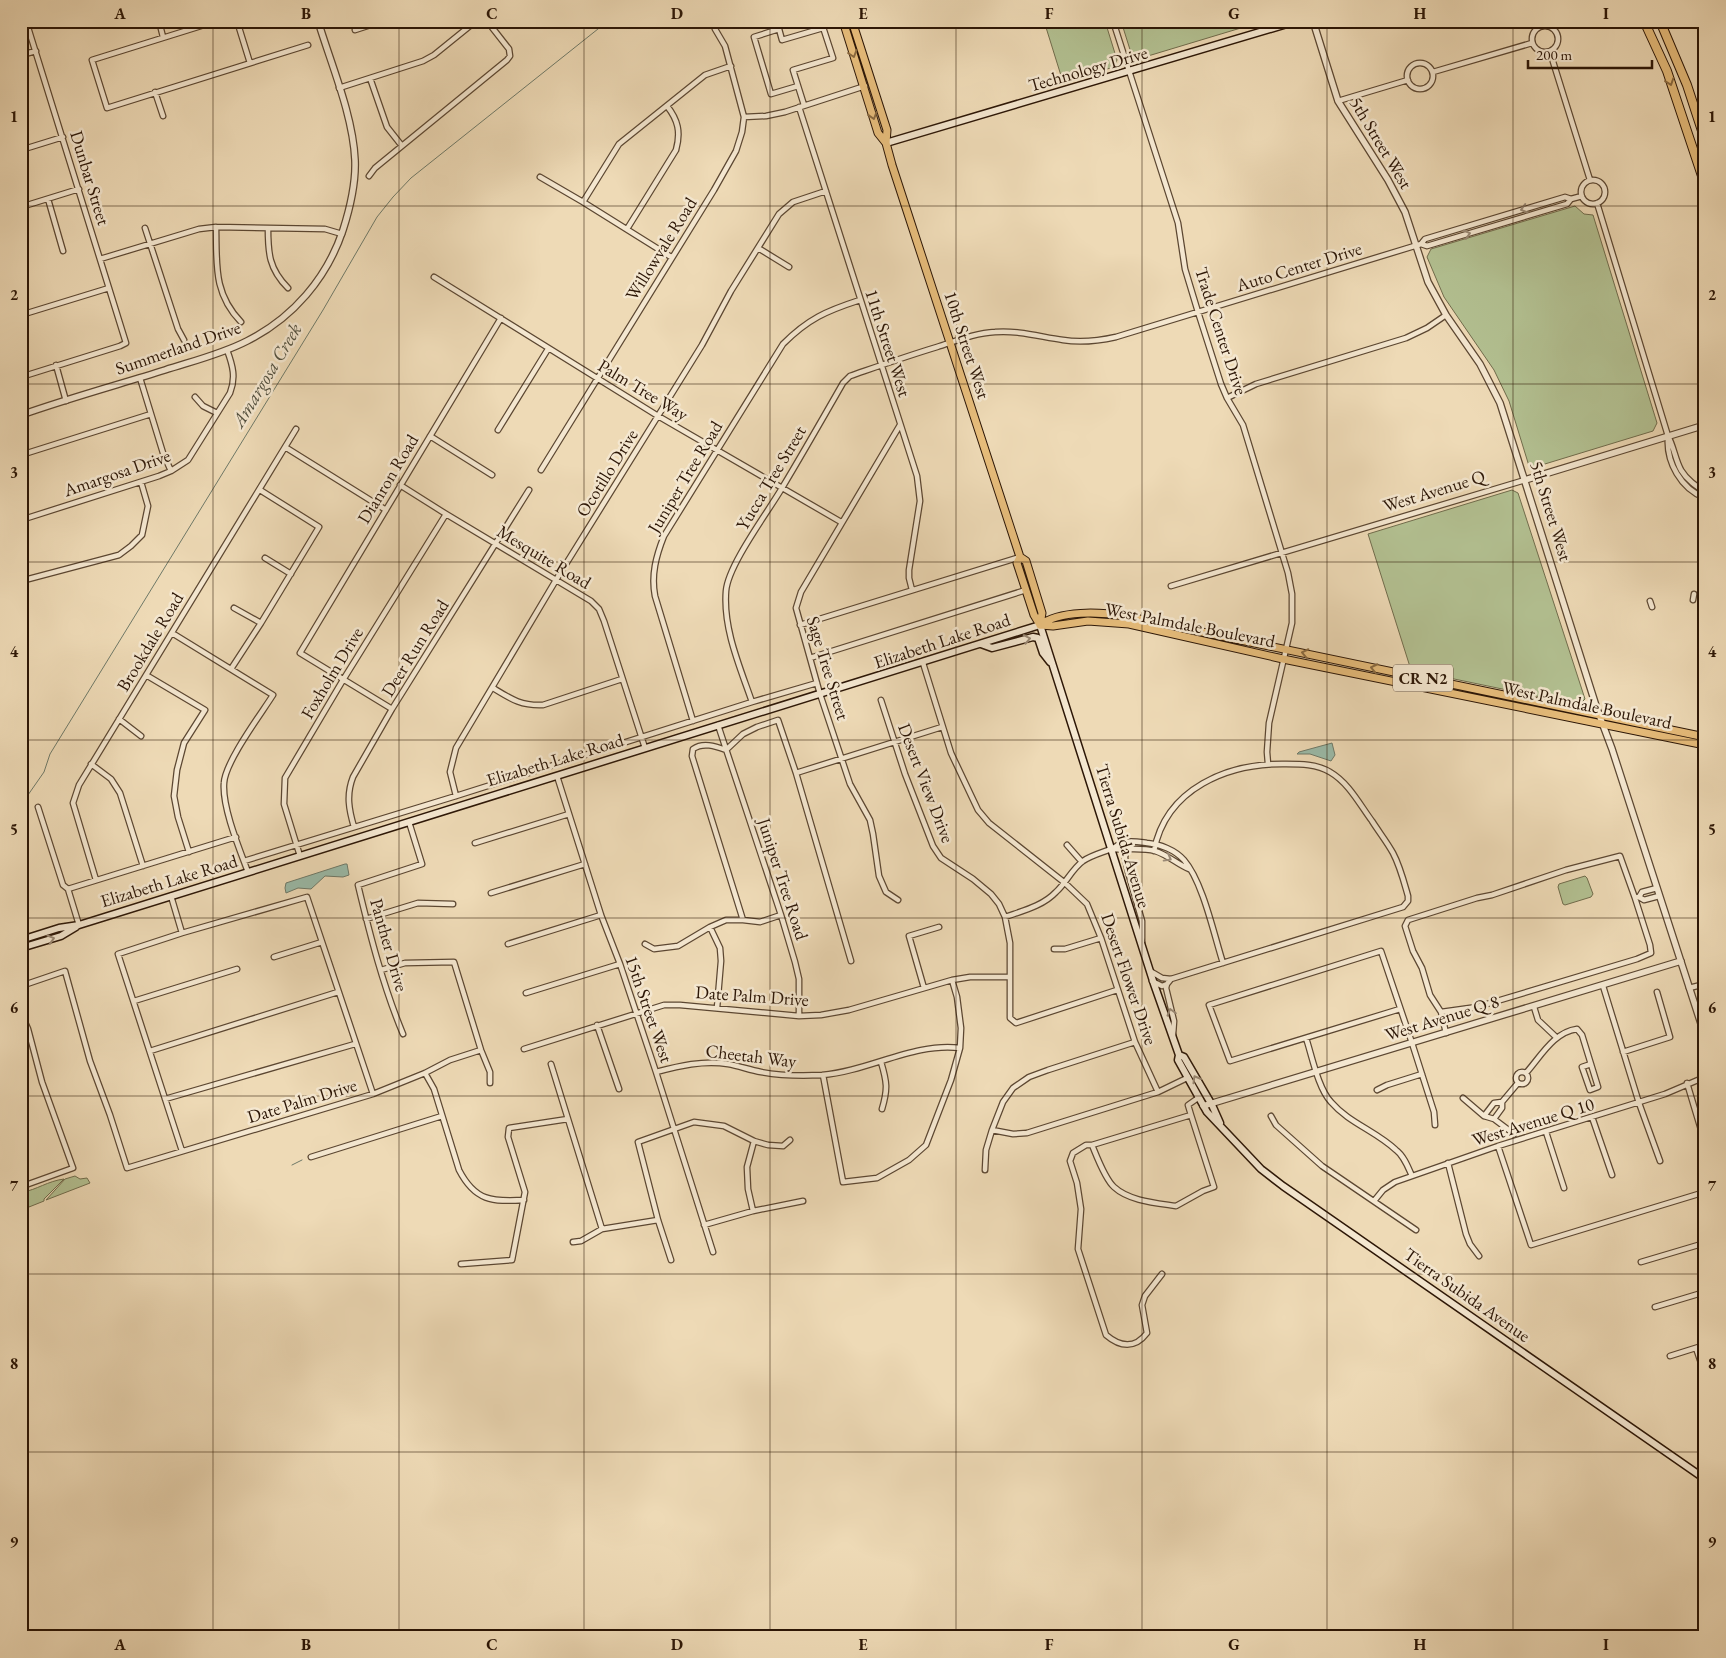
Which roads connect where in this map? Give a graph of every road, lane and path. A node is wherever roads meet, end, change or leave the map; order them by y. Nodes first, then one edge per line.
1 (26, 21) edge
2 (159, 21) edge
3 (217, 21) edge
4 (237, 21) edge
5 (318, 21) edge
6 (383, 21) edge
7 (476, 21) edge
8 (487, 21) edge
9 (821, 21) edge
10 (843, 21) edge
11 (852, 21) edge
12 (1113, 21) edge
13 (1298, 21) edge
14 (1313, 21) edge
15 (1644, 21) edge
16 (1660, 21) edge
17 (1541, 24) edge
18 (823, 28) junction
19 (715, 29) dead end
20 (354, 30) dead end
21 (163, 37) junction
22 (1532, 43) junction
23 (308, 45) dead end
24 (36, 50) junction
25 (1550, 52) junction
26 (21, 55) edge
27 (250, 63) junction
28 (731, 66) junction
29 (1129, 72) junction
30 (1433, 72) junction
31 (370, 78) junction
32 (1408, 80) junction
33 (872, 84) junction
34 (798, 86) junction
35 (864, 87) junction
36 (339, 88) junction
37 (155, 92) junction
38 (1338, 102) junction
39 (667, 106) junction
40 (802, 106) junction
41 (163, 116) dead end
42 (744, 116) junction
43 (63, 137) junction
44 (1705, 140) edge
45 (886, 143) junction
46 (402, 146) junction
47 (21, 150) edge
48 (369, 176) dead end
49 (540, 177) dead end
50 (1590, 180) junction
51 (1705, 184) edge
52 (79, 189) junction
53 (826, 191) junction
54 (1582, 196) junction
55 (48, 198) junction
56 (1571, 199) junction
57 (583, 202) junction
58 (1597, 203) junction
59 (21, 207) edge
60 (216, 227) junction
61 (145, 228) dead end
62 (268, 228) junction
63 (627, 229) junction
64 (342, 234) junction
65 (150, 244) junction
66 (1418, 245) junction
67 (758, 248) junction
68 (63, 251) dead end
69 (672, 257) junction
70 (100, 259) junction
71 (789, 267) dead end
72 (434, 277) dead end
73 (109, 288) junction
74 (288, 288) dead end
75 (860, 300) junction
76 (1198, 312) junction
77 (1446, 315) junction
78 (21, 316) edge
79 (501, 318) junction
80 (241, 322) dead end
81 (184, 340) dead end
82 (951, 342) junction
83 (548, 349) junction
84 (227, 350) junction
85 (56, 365) junction
86 (881, 365) junction
87 (21, 376) edge
88 (140, 378) junction
89 (598, 380) junction
90 (195, 397) dead end
91 (1227, 398) junction
92 (66, 401) junction
93 (217, 413) junction
94 (23, 414) edge
95 (151, 414) junction
96 (658, 416) junction
97 (900, 425) junction
98 (1705, 425) edge
99 (296, 429) dead end
100 (498, 430) dead end
101 (430, 436) junction
102 (1668, 436) junction
103 (285, 447) junction
104 (717, 450) junction
105 (21, 454) edge
106 (541, 470) dead end
107 (1681, 470) junction
108 (171, 471) junction
109 (1676, 472) junction
110 (492, 475) dead end
111 (1525, 480) junction
112 (141, 482) junction
113 (400, 484) junction
114 (782, 488) junction
115 (260, 490) junction
116 (529, 490) dead end
117 (1705, 492) edge
118 (1705, 498) edge
119 (386, 510) junction
120 (446, 514) junction
121 (21, 520) edge
122 (841, 522) junction
123 (495, 544) junction
124 (1282, 552) junction
125 (1020, 557) junction
126 (265, 558) dead end
127 (291, 574) junction
128 (556, 580) junction
129 (21, 581) edge
130 (1171, 586) dead end
131 (912, 590) junction
132 (1026, 590) junction
133 (1694, 594) dead end
134 (1650, 600) dead end
135 (1693, 600) dead end
136 (1652, 607) dead end
137 (234, 608) dead end
138 (1125, 620) junction
139 (262, 623) junction
140 (800, 625) junction
141 (1040, 625) junction
142 (172, 633) junction
143 (981, 644) junction
144 (1286, 649) junction
145 (810, 658) junction
146 (1283, 659) junction
147 (923, 663) junction
148 (231, 669) junction
149 (1055, 670) junction
150 (146, 675) junction
151 (622, 679) junction
152 (343, 680) junction
153 (817, 683) junction
154 (493, 688) junction
155 (820, 694) junction
156 (1490, 696) junction
157 (881, 700) dead end
158 (752, 702) junction
159 (392, 709) junction
160 (1599, 715) junction
161 (119, 720) junction
162 (693, 721) junction
163 (1603, 724) junction
164 (718, 725) junction
165 (942, 727) junction
166 (141, 736) dead end
167 (641, 737) junction
168 (1674, 739) junction
169 (1705, 739) edge
170 (894, 742) junction
171 (1705, 745) edge
172 (645, 748) junction
173 (726, 750) junction
174 (842, 758) junction
175 (91, 764) junction
176 (1268, 764) junction
177 (796, 773) junction
178 (557, 776) junction
179 (456, 796) junction
180 (38, 807) dead end
181 (569, 814) junction
182 (408, 822) junction
183 (354, 827) junction
184 (236, 836) junction
185 (475, 843) dead end
186 (297, 844) junction
187 (1156, 844) junction
188 (1067, 845) dead end
189 (1111, 849) junction
190 (1126, 850) junction
191 (1154, 851) junction
192 (189, 852) junction
193 (300, 856) junction
194 (244, 861) junction
195 (1082, 862) junction
196 (584, 864) junction
197 (143, 866) junction
198 (1189, 869) junction
199 (248, 872) junction
200 (96, 880) junction
201 (1065, 883) junction
202 (1657, 888) junction
203 (68, 889) junction
204 (491, 894) dead end
205 (171, 896) junction
206 (1659, 896) junction
207 (1637, 898) junction
208 (898, 900) dead end
209 (453, 904) dead end
210 (601, 915) junction
211 (781, 915) junction
212 (1005, 917) junction
213 (366, 919) junction
214 (743, 920) junction
215 (79, 925) junction
216 (710, 927) junction
217 (940, 927) dead end
218 (182, 933) junction
219 (1101, 938) junction
220 (21, 940) edge
221 (322, 942) junction
222 (508, 944) dead end
223 (644, 944) dead end
224 (21, 948) edge
225 (1142, 948) junction
226 (1054, 950) dead end
227 (274, 957) dead end
228 (851, 961) dead end
229 (1681, 962) junction
230 (1223, 963) junction
231 (620, 964) junction
232 (237, 969) dead end
233 (382, 970) junction
234 (1150, 972) junction
235 (1010, 977) junction
236 (1171, 979) junction
237 (952, 980) junction
238 (1152, 981) junction
239 (1167, 984) junction
240 (1705, 984) edge
241 (21, 986) edge
242 (1603, 986) junction
243 (924, 988) junction
244 (1689, 988) junction
245 (1117, 990) junction
246 (338, 992) junction
247 (1656, 992) dead end
248 (526, 993) dead end
249 (134, 1001) junction
250 (1534, 1006) junction
251 (717, 1008) junction
252 (1400, 1008) junction
253 (1441, 1012) junction
254 (21, 1013) edge
255 (636, 1014) junction
256 (799, 1016) junction
257 (597, 1026) junction
258 (1446, 1033) junction
259 (403, 1034) dead end
260 (1705, 1036) edge
261 (1556, 1037) junction
262 (1306, 1038) junction
263 (1172, 1039) junction
264 (1135, 1042) junction
265 (1412, 1043) junction
266 (356, 1044) junction
267 (960, 1048) junction
268 (524, 1049) dead end
269 (481, 1050) junction
270 (150, 1051) junction
271 (1623, 1052) junction
272 (1179, 1055) junction
273 (881, 1062) junction
274 (551, 1064) dead end
275 (1591, 1064) junction
276 (656, 1072) junction
277 (1317, 1072) junction
278 (425, 1073) junction
279 (1526, 1073) junction
280 (1422, 1074) junction
281 (823, 1075) junction
282 (1705, 1077) edge
283 (1188, 1078) junction
284 (490, 1083) dead end
285 (1518, 1083) junction
286 (1686, 1083) junction
287 (619, 1090) dead end
288 (1378, 1090) dead end
289 (1158, 1092) junction
290 (373, 1094) junction
291 (1198, 1098) junction
292 (1462, 1098) dead end
293 (165, 1100) junction
294 (1502, 1102) junction
295 (1639, 1103) junction
296 (1212, 1105) junction
297 (1203, 1106) junction
298 (882, 1109) dead end
299 (1192, 1115) junction
300 (442, 1116) junction
301 (1271, 1116) dead end
302 (1484, 1116) junction
303 (1592, 1117) junction
304 (568, 1119) junction
305 (1494, 1119) junction
306 (1436, 1125) dead end
307 (1222, 1126) junction
308 (673, 1128) junction
309 (992, 1130) junction
310 (1546, 1132) junction
311 (1514, 1134) dead end
312 (790, 1140) dead end
313 (754, 1141) junction
314 (1705, 1143) edge
315 (1092, 1145) junction
316 (1498, 1146) junction
317 (182, 1151) junction
318 (311, 1157) dead end
319 (1660, 1161) dead end
320 (1448, 1163) junction
321 (985, 1170) dead end
322 (1412, 1176) junction
323 (1612, 1176) dead end
324 (22, 1184) edge
325 (1564, 1188) dead end
326 (1705, 1192) edge
327 (524, 1200) junction
328 (803, 1201) dead end
329 (1374, 1201) junction
330 (753, 1211) junction
331 (658, 1220) junction
332 (704, 1225) junction
333 (602, 1229) junction
334 (1416, 1230) dead end
335 (573, 1242) dead end
336 (1705, 1243) edge
337 (713, 1252) dead end
338 (1479, 1256) dead end
339 (671, 1260) dead end
340 (1641, 1262) dead end
341 (461, 1264) dead end
342 (1162, 1274) dead end
343 (1705, 1292) edge
344 (1655, 1307) dead end
345 (1705, 1345) edge
346 (1696, 1348) junction
347 (1670, 1356) dead end
348 (1705, 1375) edge
349 (1705, 1479) edge

1 - 24 street, Dunbar Street
2 - 21 street
3 - 21 street
4 - 27 street
5 - 36 street, Summerland Drive
6 - 20 street
7 - 31 street
8 - 46 street
9 - 18 street
10 -> 35 main road, 10th Street West
11 - 33 main road, 10th Street West
12 - 29 street, Trade Center Drive
13 - 29 main road, Technology Drive
14 - 38 street, 5th Street West
15 -> 51 highway
16 - 44 highway
17 - 22 street
17 - 25 street
18 - 34 street, 11th Street West
18 - 34 street
19 - 28 street, Willowvale Road
21 - 37 street
22 - 25 street
22 - 30 street
23 - 27 street
24 - 26 street
24 - 43 street, Dunbar Street
25 - 50 street
27 - 37 street
28 - 39 street
28 - 42 street, Willowvale Road
29 - 45 main road, Technology Drive
29 - 76 street, Trade Center Drive
30 - 32 street
30 - 32 street
31 - 36 street
31 - 46 street
32 - 38 street
33 - 35 street
33 - 45 main road, 10th Street West
34 - 40 street, 11th Street West
35 - 40 street
35 -> 45 main road, 10th Street West
36 - 64 street, Summerland Drive
37 - 41 street
38 - 66 street, 5th Street West
39 - 57 street
39 - 63 street
40 - 42 street
40 - 53 street, 11th Street West
42 - 69 street, Willowvale Road
43 - 47 street
43 - 52 street, Dunbar Street
45 - 82 main road, 10th Street West
46 - 48 street
49 - 57 street
50 - 54 street
50 - 58 street
52 - 55 street
52 - 70 street, Dunbar Street
53 - 67 street, Ocotillo Drive
53 - 75 street, 11th Street West
54 - 56 street, Auto Center Drive
54 - 58 street
55 - 59 street
55 - 68 street
66 -> 56 street, Auto Center Drive
56 -> 66 street, Auto Center Drive
57 - 63 street
58 - 102 street
60 - 62 street
60 - 65 street
60 - 80 street
61 - 65 street
62 - 64 street
62 - 74 street
63 - 69 street
64 - 84 street, Summerland Drive
65 - 70 street
65 - 81 street
66 - 76 street, Auto Center Drive
66 - 77 street, 5th Street West
67 - 71 street
67 - 96 street, Ocotillo Drive
69 - 89 street, Willowvale Road
70 - 73 street, Dunbar Street
72 - 79 street, Palm Tree Way
73 - 78 street
73 - 85 street, Dunbar Street
75 - 86 street, 11th Street West
75 - 104 street, Juniper Tree Road
76 - 82 street, Auto Center Drive
76 - 91 street, Trade Center Drive
77 - 91 street
77 - 111 street, 5th Street West
79 - 83 street, Palm Tree Way
79 - 101 street, Dianron Road
82 - 86 street, Yucca Tree Street
82 - 125 main road, 10th Street West
83 - 89 street, Palm Tree Way
83 - 100 street
84 - 88 street, Summerland Drive
84 - 93 street, Amargosa Drive
85 - 87 street
85 - 92 street
86 - 97 street, 11th Street West
86 - 114 street, Yucca Tree Street
88 - 92 street, Summerland Drive
88 - 95 street
89 - 96 street, Palm Tree Way
89 - 106 street, Willowvale Road
90 - 93 street
91 - 124 street, Trade Center Drive
92 - 94 street, Summerland Drive
93 - 108 street, Amargosa Drive
95 - 105 street
95 - 108 street
96 - 104 street, Palm Tree Way
96 - 128 street, Ocotillo Drive
97 - 122 street, Sage Tree Street
97 - 131 street, 11th Street West
98 - 102 street, West Avenue Q
99 - 103 street, Brookdale Road
101 - 110 street
101 - 113 street, Dianron Road
102 - 107 street
102 - 109 street
102 - 111 street, West Avenue Q
103 - 115 street, Brookdale Road
103 - 119 street
104 - 114 street, Palm Tree Way
104 - 162 street, Juniper Tree Road
107 - 109 street
107 - 117 street
108 - 112 street, Amargosa Drive
109 - 118 street
111 - 124 street, West Avenue Q
111 - 160 street, 5th Street West
112 - 121 street, Amargosa Drive
112 - 129 street
113 - 119 street, Dianron Road
113 - 120 street, Mesquite Road
114 - 122 street, Palm Tree Way
114 - 158 street, Yucca Tree Street
115 - 127 street
115 - 142 street, Brookdale Road
116 - 123 street, Deer Run Road
119 - 152 street, Dianron Road
120 - 123 street, Mesquite Road
120 - 152 street, Foxholm Drive
122 - 140 street, Sage Tree Street
123 - 128 street, Mesquite Road
123 - 159 street, Deer Run Road
124 - 130 street, West Avenue Q
124 - 144 street, Trade Center Drive
125 - 131 street
125 - 132 main road, 10th Street West
125 - 141 main road, 10th Street West
126 - 127 street
127 - 139 street
128 - 151 street, Mesquite Road
128 - 154 street, Ocotillo Drive
131 - 140 street
132 - 141 main road, 10th Street West
132 - 145 street
133 - 135 street
134 - 136 street
137 - 139 street
138 - 141 main road, West Palmdale Boulevard / CR N2
138 - 144 main road, West Palmdale Boulevard / CR N2
138 - 146 main road, West Palmdale Boulevard / CR N2
139 - 148 street
140 - 145 street, Sage Tree Street
141 - 143 main road, Elizabeth Lake Road / CR N2
141 - 149 main road, Tierra Subida Avenue
142 - 148 street
142 - 150 street, Brookdale Road
143 - 147 main road, Elizabeth Lake Road / CR N2
143 -> 149 main road
144 - 146 street, Trade Center Drive
156 -> 144 main road, West Palmdale Boulevard / CR N2
145 - 153 street, Sage Tree Street
146 - 156 main road, West Palmdale Boulevard / CR N2
146 - 176 street, Trade Center Drive
147 - 155 main road, Elizabeth Lake Road / CR N2
147 - 165 street, Desert Flower Drive
148 - 184 street
149 - 189 main road, Tierra Subida Avenue
150 - 161 street, Brookdale Road
150 - 192 street
151 - 154 street
151 - 167 street, Mesquite Road
152 - 159 street
152 - 186 street, Foxholm Drive
153 - 155 street, Sage Tree Street
153 - 158 street
154 - 179 street, Ocotillo Drive
155 - 164 main road, Elizabeth Lake Road / CR N2
155 - 174 street, Sage Tree Street
156 - 160 main road, West Palmdale Boulevard / CR N2
156 - 163 main road, West Palmdale Boulevard / CR N2
157 - 170 street, Desert View Drive
158 - 162 street
159 - 183 street, Deer Run Road
160 - 163 street, 5th Street West
160 - 169 main road, West Palmdale Boulevard / CR N2
161 - 166 street
161 - 175 street, Brookdale Road
162 - 167 street
163 - 168 main road, West Palmdale Boulevard / CR N2
163 - 202 street, 5th Street West
164 - 172 main road, Elizabeth Lake Road / CR N2
164 - 173 street, Juniper Tree Road
165 - 170 street
165 - 201 street, Desert Flower Drive
167 - 172 street, Mesquite Road
167 - 179 street
168 - 169 main road
168 - 171 main road, West Palmdale Boulevard / CR N2
170 - 174 street
170 - 212 street, Desert View Drive
172 - 178 main road, Elizabeth Lake Road / CR N2
173 - 177 street
173 - 211 street, Juniper Tree Road
173 - 214 street
174 - 177 street
174 - 208 street, Sage Tree Street
175 - 197 street
175 - 200 street, Brookdale Road
176 - 187 street
176 - 230 street
177 - 228 street
178 - 181 street, 15th Street West
178 - 182 main road, Elizabeth Lake Road / CR N2
179 - 183 street
180 - 203 street
181 - 185 street
181 - 196 street, 15th Street West
182 - 193 main road, Elizabeth Lake Road / CR N2
182 - 213 street, Panther Drive
183 - 186 street
184 - 192 street
184 - 194 street
186 - 193 street, Foxholm Drive
186 - 194 street
187 - 189 street
187 - 191 street
187 - 198 street
188 - 195 street
189 - 190 street
189 - 195 street
189 - 225 main road, Tierra Subida Avenue
190 - 191 street
190 - 225 street
191 -> 198 street
192 - 197 street
193 - 199 main road, Elizabeth Lake Road / CR N2
194 - 199 street
195 - 201 street
196 - 204 street
196 - 210 street, 15th Street West
197 - 200 street
198 - 230 street
199 - 205 main road, Elizabeth Lake Road / CR N2
200 - 203 street
201 - 212 street
201 - 219 street, Desert Flower Drive
202 - 206 street, 5th Street West
202 - 207 street
203 - 215 street
205 - 215 main road, Elizabeth Lake Road / CR N2
205 - 218 street
206 - 207 street
206 - 229 street, 5th Street West
207 - 253 street
207 - 253 street
209 - 213 street
210 - 222 street
210 - 231 street, 15th Street West
211 - 214 street
211 - 256 street, Juniper Tree Road
212 - 235 street, Desert View Drive
213 - 233 street, Panther Drive
214 - 216 street
215 - 220 main road, Elizabeth Lake Road / CR N2
224 -> 215 main road, Elizabeth Lake Road / CR N2
216 - 223 street
216 - 251 street
217 - 243 street
218 - 221 street
218 - 249 street
219 - 226 street
219 - 245 street, Desert Flower Drive
221 - 227 street
221 - 246 street
225 - 234 main road, Tierra Subida Avenue
229 - 242 street, West Avenue Q 8
229 - 244 street, 5th Street West
230 - 236 street
231 - 248 street
231 - 255 street, 15th Street West
232 - 249 street
233 - 259 street, Panther Drive
233 - 269 street
234 - 236 street
234 - 238 main road, Tierra Subida Avenue
235 - 237 street, Date Palm Drive
235 - 245 street, Desert View Drive
236 - 239 street
237 - 243 street, Date Palm Drive
237 - 267 street
238 - 239 street
238 - 263 main road, Tierra Subida Avenue
263 -> 239 street
240 - 244 street
241 - 317 street, Date Palm Drive
242 - 250 street, West Avenue Q 8
242 - 271 street
243 - 256 street, Date Palm Drive
244 - 260 street, 5th Street West
245 - 264 street, Desert Flower Drive
246 - 266 street
246 - 270 street
247 - 271 street
249 - 270 street
250 - 258 street, West Avenue Q 8
250 - 261 street
251 - 255 street, Date Palm Drive
251 - 256 street, Date Palm Drive
252 - 262 street
252 - 262 street
252 - 265 street
253 - 258 street
254 - 324 street
255 - 257 street, Date Palm Drive
255 - 276 street, 15th Street West
257 - 268 street, Date Palm Drive
257 - 287 street
258 - 265 street, West Avenue Q 8
261 - 275 street
261 - 279 street
262 - 277 street
263 - 272 main road, Tierra Subida Avenue
264 - 289 street, Desert Flower Drive
264 - 309 street
265 - 277 street, West Avenue Q 8
265 - 280 street
266 - 290 street
266 - 293 street
267 - 273 street, Cheetah Way
267 - 281 street
269 - 278 street, Date Palm Drive
269 - 284 street
270 - 293 street
271 - 295 street
272 - 283 main road, Tierra Subida Avenue
296 -> 272 main road, Tierra Subida Avenue
273 - 281 street, Cheetah Way
273 - 298 street
274 - 304 street
275 - 275 street
276 - 281 street, Cheetah Way
276 - 308 street, 15th Street West
277 - 296 street, West Avenue Q 8
277 - 322 street
278 - 290 street, Date Palm Drive
278 - 300 street
279 - 285 street
279 - 285 street
280 - 288 street
280 - 306 street
282 - 286 street, West Avenue Q 10
283 - 289 street
283 - 291 main road, Tierra Subida Avenue
285 - 294 street
286 - 295 street, West Avenue Q 10
286 - 314 street
289 - 309 street
290 - 317 street, Date Palm Drive
291 - 297 main road, Tierra Subida Avenue
291 - 299 street
292 - 302 street
293 - 317 street
294 - 302 street
294 - 305 street
295 - 303 street, West Avenue Q 10
295 - 319 street
296 - 297 street, West Avenue Q 8
296 - 307 main road, Tierra Subida Avenue
297 - 307 main road, Tierra Subida Avenue
299 - 315 street
299 - 315 street
300 - 318 street
300 - 327 street
301 - 329 street
302 - 305 street
303 - 310 street, West Avenue Q 10
303 - 323 street
304 - 327 street
304 - 333 street
305 - 311 street
307 - 349 main road, Tierra Subida Avenue
308 - 313 street
308 - 331 street
308 - 332 street, 15th Street West
309 - 321 street
310 - 316 street, West Avenue Q 10
310 - 325 street
312 - 313 street
313 - 330 street
315 - 342 street
316 - 320 street, West Avenue Q 10
316 - 326 street
320 - 322 street, West Avenue Q 10
320 - 338 street
322 - 329 street, West Avenue Q 10
327 - 341 street
328 - 330 street
329 - 334 street
330 - 332 street
331 - 333 street
331 - 339 street
332 - 337 street, 15th Street West
333 - 335 street
336 - 340 street
343 - 344 street
345 - 346 street
346 - 347 street
346 - 348 street

